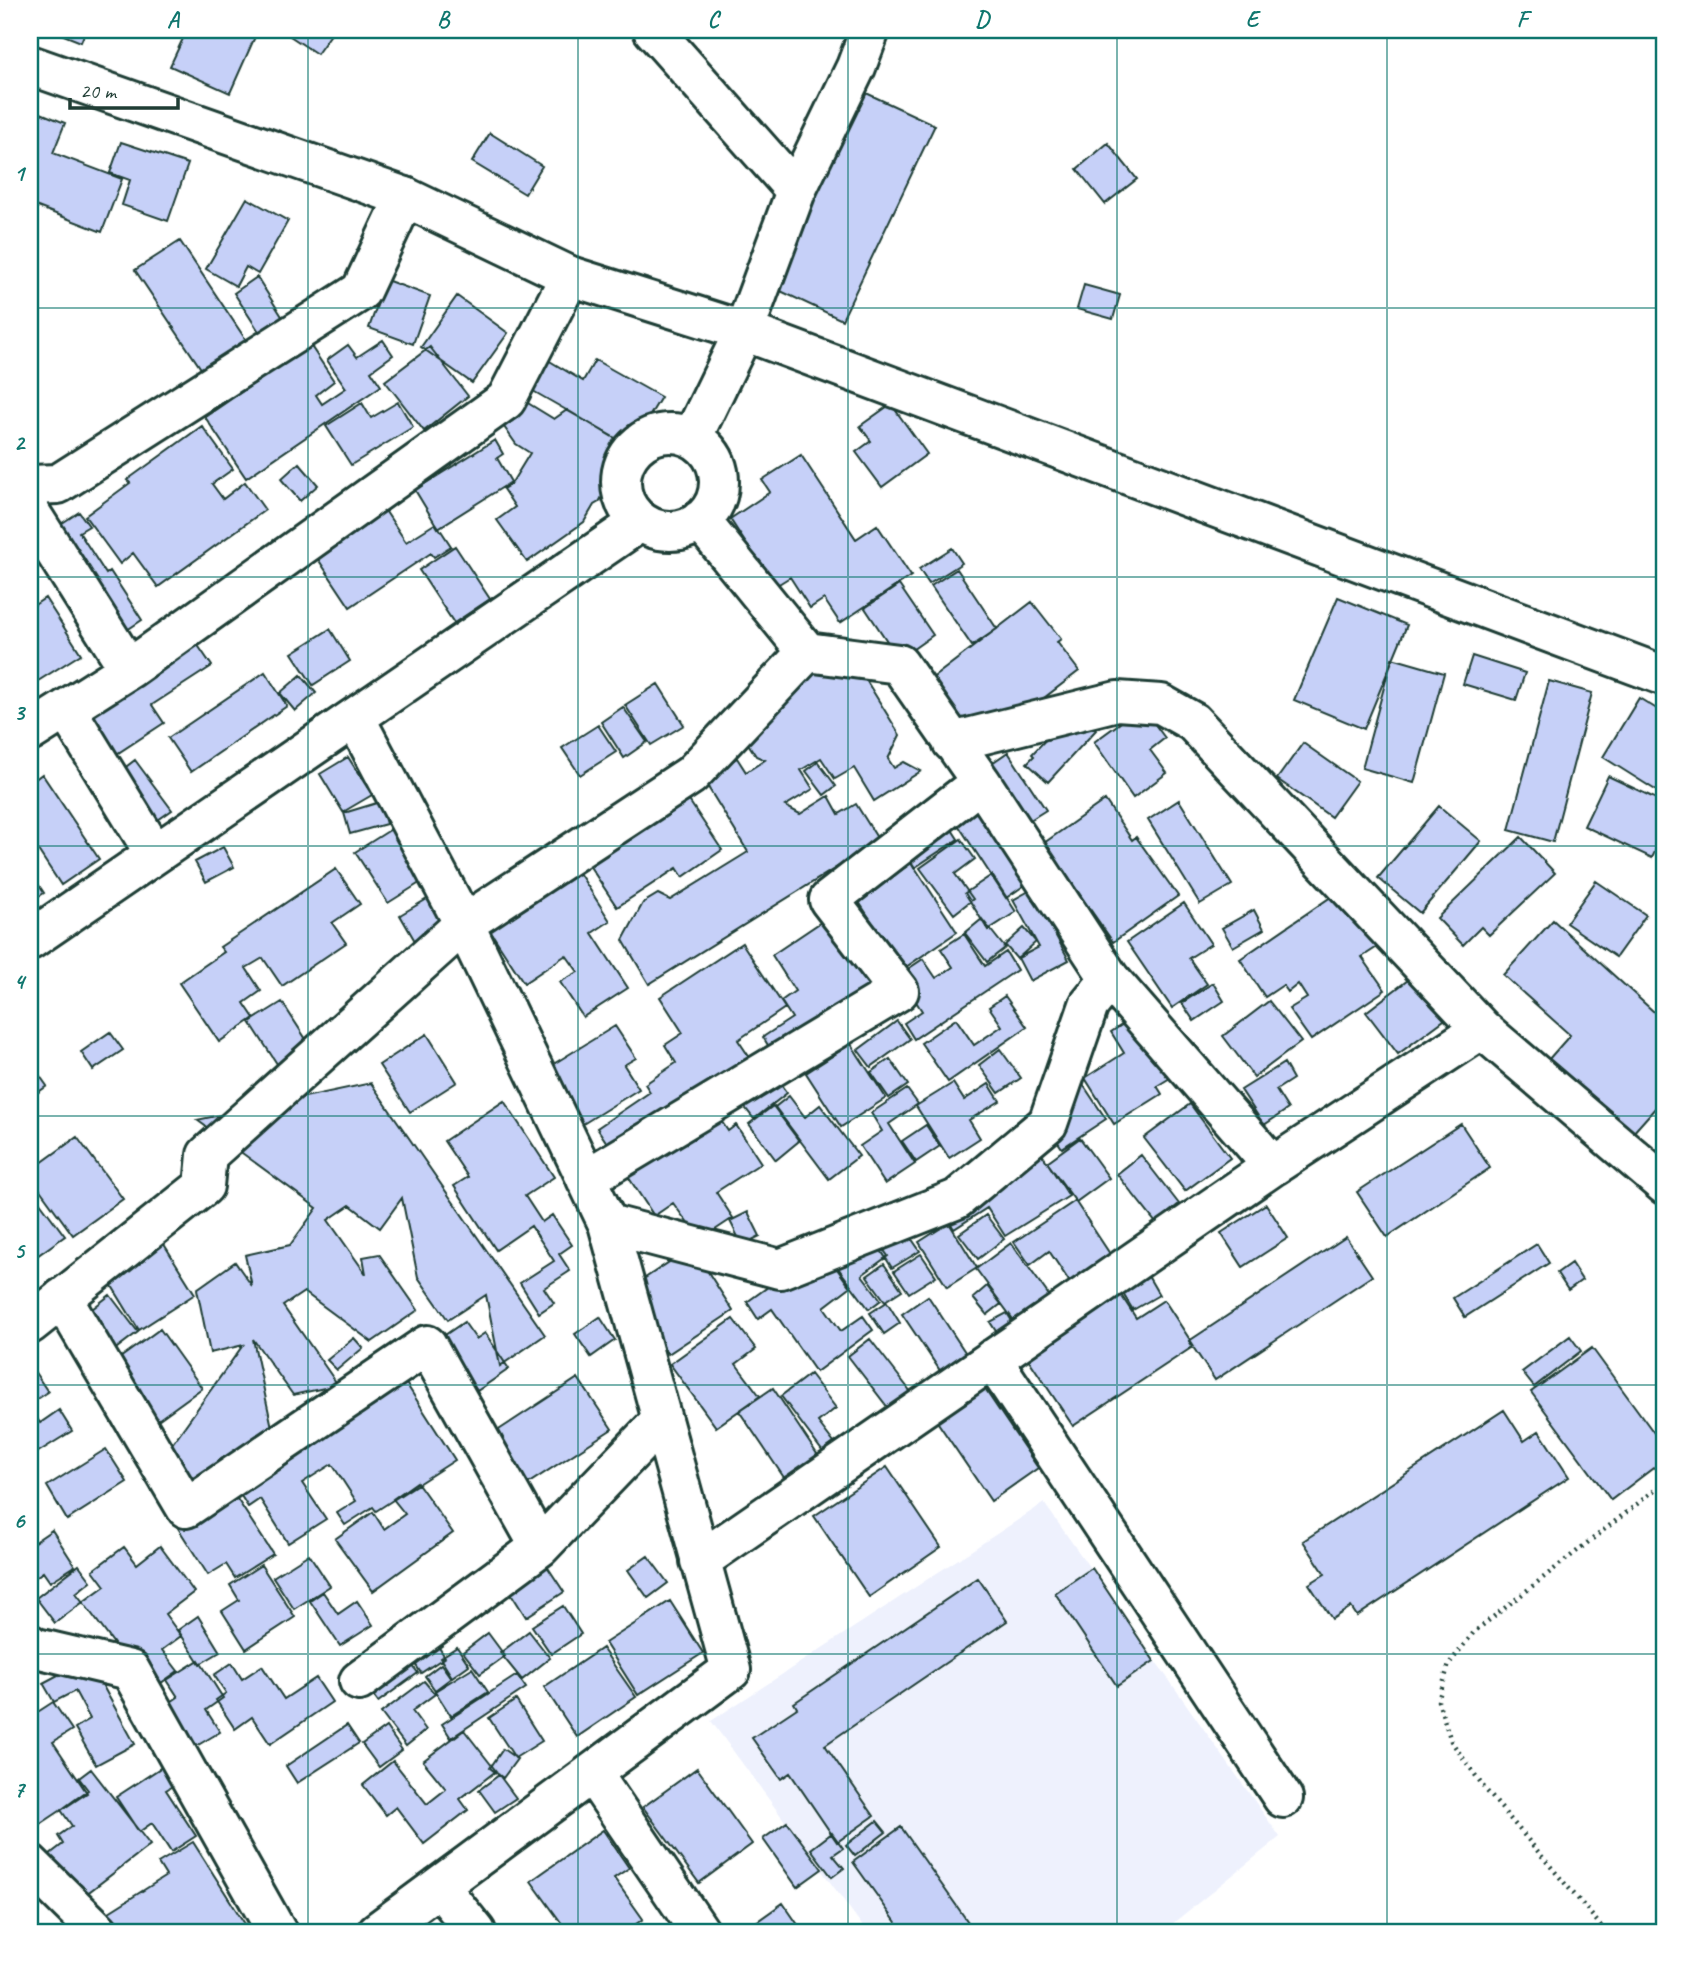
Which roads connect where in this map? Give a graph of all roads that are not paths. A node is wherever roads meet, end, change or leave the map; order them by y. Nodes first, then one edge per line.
1 (653, 30) edge
2 (870, 30) edge
3 (30, 65) edge
4 (796, 191) junction
5 (405, 197) junction
6 (570, 275) junction
7 (744, 331) junction
8 (692, 438) junction
9 (30, 485) edge
10 (30, 512) edge
11 (700, 520) junction
12 (640, 522) junction
13 (807, 652) junction
14 (129, 669) junction
15 (1665, 676) edge
16 (65, 709) junction
17 (355, 718) junction
18 (30, 732) edge
19 (952, 742) junction
20 (981, 782) junction
21 (155, 854) junction
22 (464, 924) junction
23 (30, 940) edge
24 (1110, 979) junction
25 (1482, 1029) junction
26 (1273, 1166) junction
27 (586, 1179) junction
28 (1665, 1185) edge
29 (608, 1224) junction
30 (62, 1298) junction
31 (30, 1324) edge
32 (992, 1359) junction
33 (662, 1420) junction
34 (540, 1547) junction
35 (701, 1561) junction
36 (30, 1644) edge
37 (359, 1681) dead end
38 (592, 1773) junction
39 (1283, 1798) dead end
40 (30, 1864) edge
41 (439, 1886) junction
42 (99, 1932) edge
43 (278, 1932) edge
44 (377, 1932) edge
45 (477, 1932) edge
46 (700, 1932) edge

1 - 4 street
2 - 4 street
3 - 5 street
4 - 7 street
5 - 6 street
5 - 9 street
6 - 7 street
6 - 14 street
7 - 8 street
7 - 15 street
8 - 11 street
8 - 12 street
10 - 14 street
11 - 12 street
11 - 13 street
12 - 17 street
13 - 19 street
13 - 22 street
14 - 16 street
16 - 18 street
16 - 21 street
17 - 21 street
17 - 22 street
19 - 20 street
19 - 25 street
20 - 24 street
20 - 27 street
21 - 23 street
22 - 27 street
22 - 30 street
24 - 26 street
24 - 29 street
25 - 26 street
25 - 28 street
26 - 32 street
27 - 29 street
29 - 33 street
30 - 31 street
30 - 34 street
32 - 35 street
32 - 39 street
33 - 34 street
33 - 35 street
34 - 37 street
35 - 38 street
36 - 43 street
38 - 41 street
38 - 46 street
40 - 42 street
41 - 44 street
41 - 45 street

